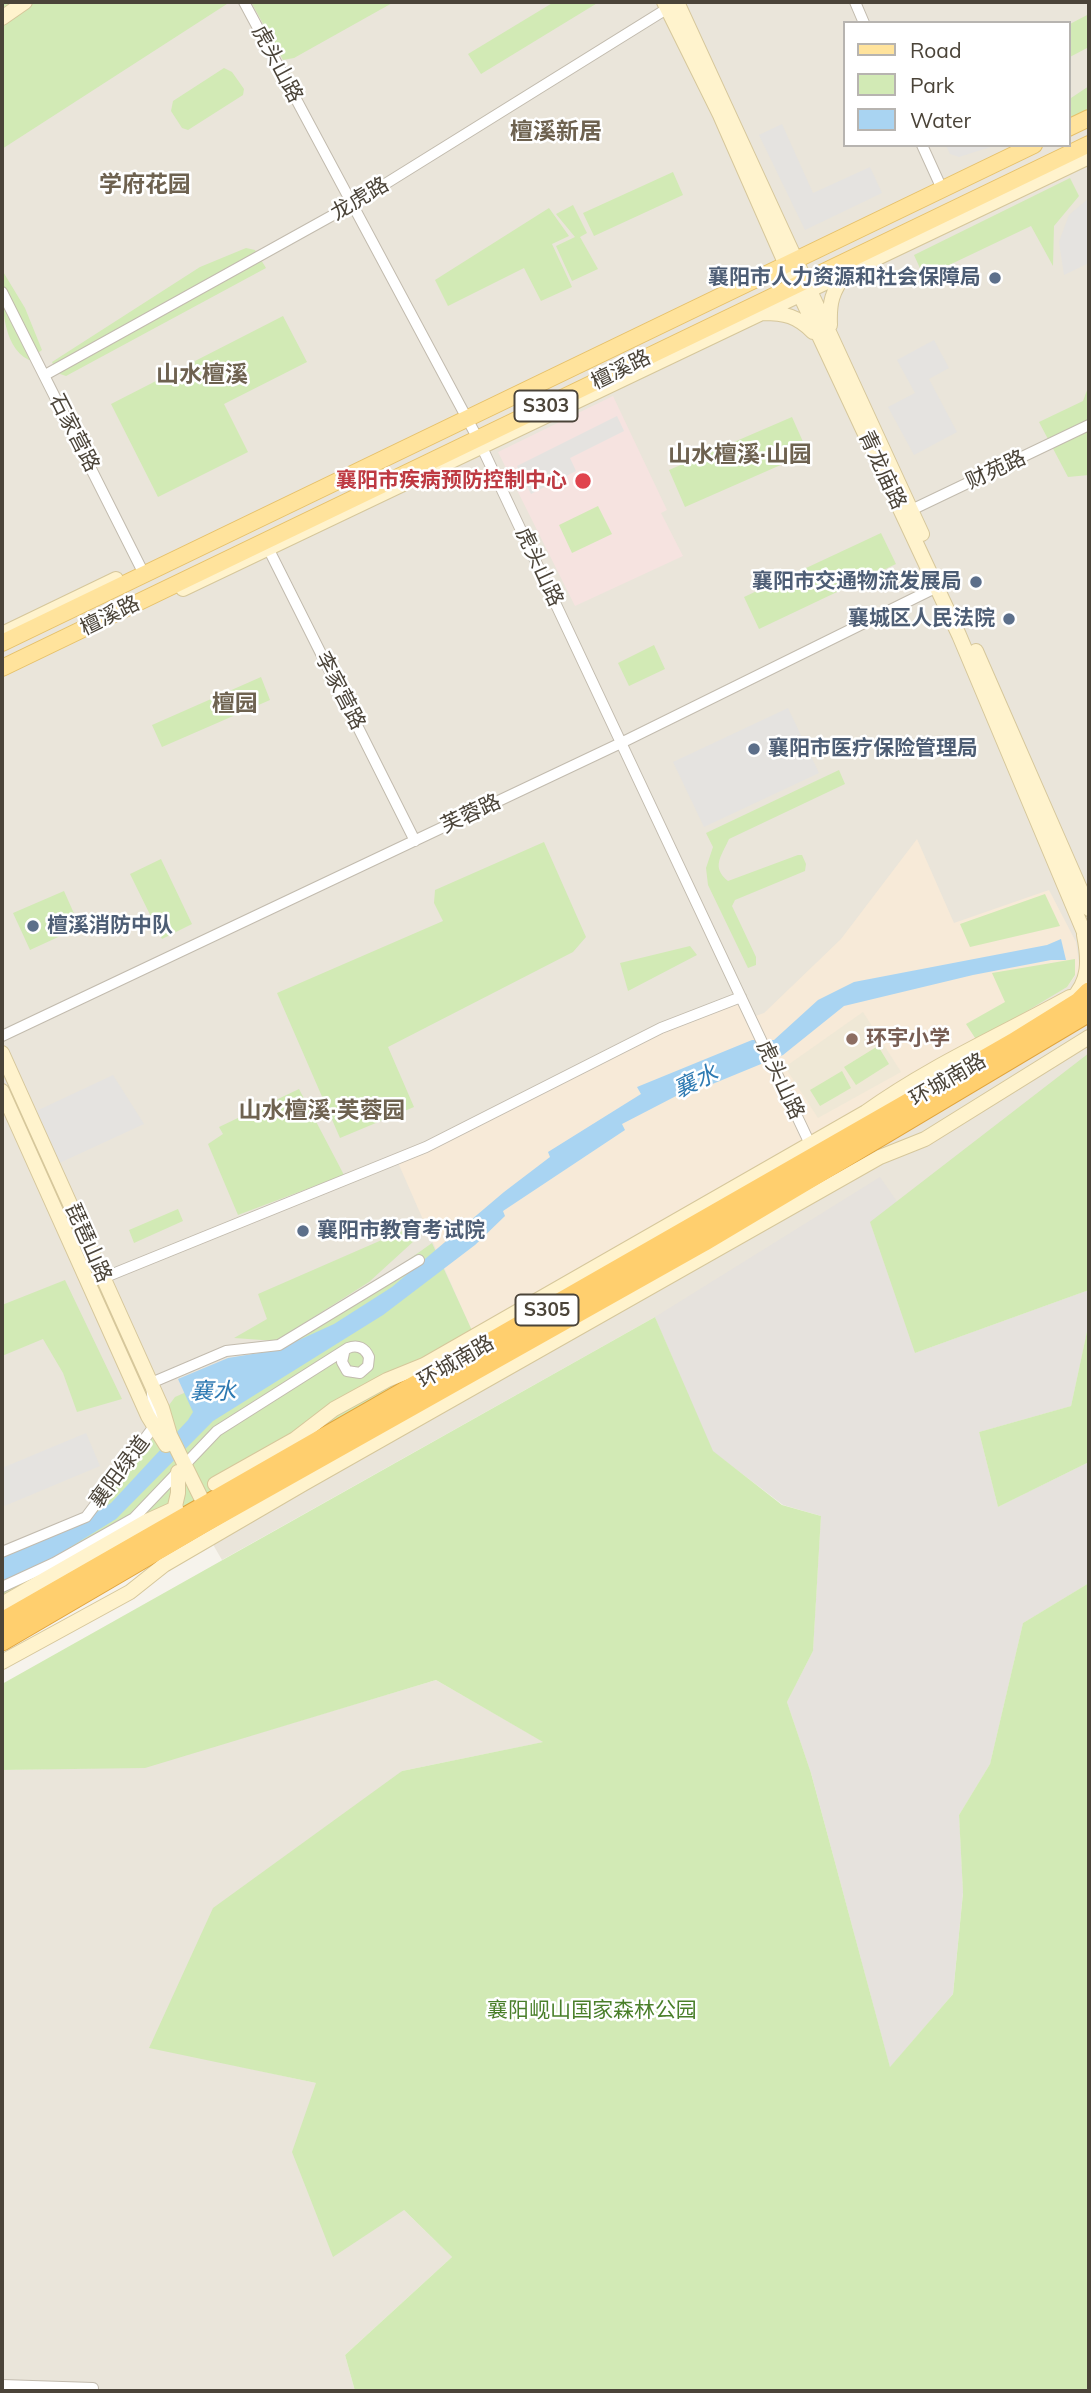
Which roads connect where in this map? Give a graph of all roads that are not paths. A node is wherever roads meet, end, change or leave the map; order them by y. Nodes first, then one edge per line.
1 (25, 2) edge
2 (244, 2) edge
3 (855, 2) edge
4 (673, 3) edge
5 (2, 18) edge
6 (863, 21) edge
7 (1089, 112) edge
8 (1089, 118) edge
9 (1070, 121) edge
10 (1070, 127) edge
11 (1089, 144) edge
12 (923, 147) edge
13 (1016, 147) edge
14 (1030, 147) edge
15 (1089, 157) edge
16 (941, 187) junction
17 (353, 204) junction
18 (790, 259) junction
19 (849, 270) junction
20 (803, 287) junction
21 (2, 292) edge
22 (758, 313) junction
23 (826, 337) junction
24 (45, 375) junction
25 (466, 415) junction
26 (1089, 425) edge
27 (480, 442) junction
28 (907, 512) junction
29 (267, 546) junction
30 (142, 571) junction
31 (937, 587) junction
32 (2, 634) edge
33 (2, 643) edge
34 (2, 668) edge
35 (2, 676) edge
36 (623, 743) junction
37 (415, 841) junction
38 (1089, 909) edge
39 (1086, 937) edge
40 (1083, 993) edge
41 (741, 997) junction
42 (1089, 1012) edge
43 (2, 1036) edge
44 (1089, 1037) edge
45 (2, 1053) edge
46 (2, 1091) edge
47 (820, 1164) junction
48 (419, 1260) dead end
49 (103, 1278) junction
50 (344, 1353) dead end
51 (151, 1383) junction
52 (163, 1433) junction
53 (181, 1469) junction
54 (223, 1487) junction
55 (176, 1508) junction
56 (208, 1521) junction
57 (167, 1526) junction
58 (2, 1552) edge
59 (2, 1587) edge
60 (2, 1604) edge
61 (2, 1622) edge
62 (2, 1641) edge
63 (2, 1662) edge
64 (2, 2385) edge
65 (93, 2388) dead end

1 - 5 street
2 - 17 street, 虎头山路
3 - 6 street
4 - 17 street, 龙虎路
4 - 18 street, 青龙庙路
7 - 9 street
8 - 10 main road
11 - 20 main road, 檀溪路 / S303
12 - 16 street
13 - 16 street
14 - 16 main road, 檀溪路 / S303
15 - 19 street
16 - 18 main road, 檀溪路 / S303
17 - 24 street, 龙虎路
17 - 25 street, 虎头山路
18 - 20 street, 青龙庙路
18 - 25 main road, 檀溪路 / S303
19 - 20 street
19 - 23 street
20 - 22 street
20 - 23 street, 青龙庙路
20 - 27 main road, 檀溪路 / S303
21 - 24 street, 石家营路
22 - 23 street
22 - 27 street
23 - 28 street, 青龙庙路
24 - 30 street, 石家营路
25 - 27 street, 虎头山路
25 - 30 main road, 檀溪路 / S303
26 - 28 street, 财苑路
27 - 29 main road, 檀溪路 / S303
27 - 36 street, 虎头山路
28 - 31 street, 青龙庙路
28 - 38 street, 青龙庙路
29 - 34 main road, 檀溪路 / S303
29 - 35 street
29 - 37 street, 李家营路
30 - 32 street
30 - 33 main road, 檀溪路 / S303
31 - 36 street, 芙蓉路
31 - 39 street, 青龙庙路
36 - 37 street, 芙蓉路
36 - 41 street, 虎头山路
37 - 43 street, 芙蓉路
39 - 40 street, 青龙庙路
40 - 47 highway, 环城南路 / S305
40 - 47 street
41 - 47 street, 虎头山路
41 - 49 street
42 - 47 highway, 环城南路 / S305
44 - 47 street
45 - 49 street, 琵琶山路
46 - 52 street, 琵琶山路
47 - 54 highway, 环城南路 / S305
47 - 56 highway, 环城南路 / S305
48 - 51 street
49 - 51 street, 琵琶山路
50 - 53 street, 襄阳绿道
51 - 52 street, 琵琶山路
52 - 53 street
52 - 58 street, 襄阳绿道
53 - 54 street
53 - 55 street
53 - 56 street
53 - 59 street, 襄阳绿道
54 - 56 highway, 环城南路 / S305
55 - 57 street
55 - 60 street
56 - 57 highway, 环城南路 / S305
56 - 62 highway, 环城南路 / S305
56 - 63 street
57 - 61 highway, 环城南路 / S305
64 - 65 street

